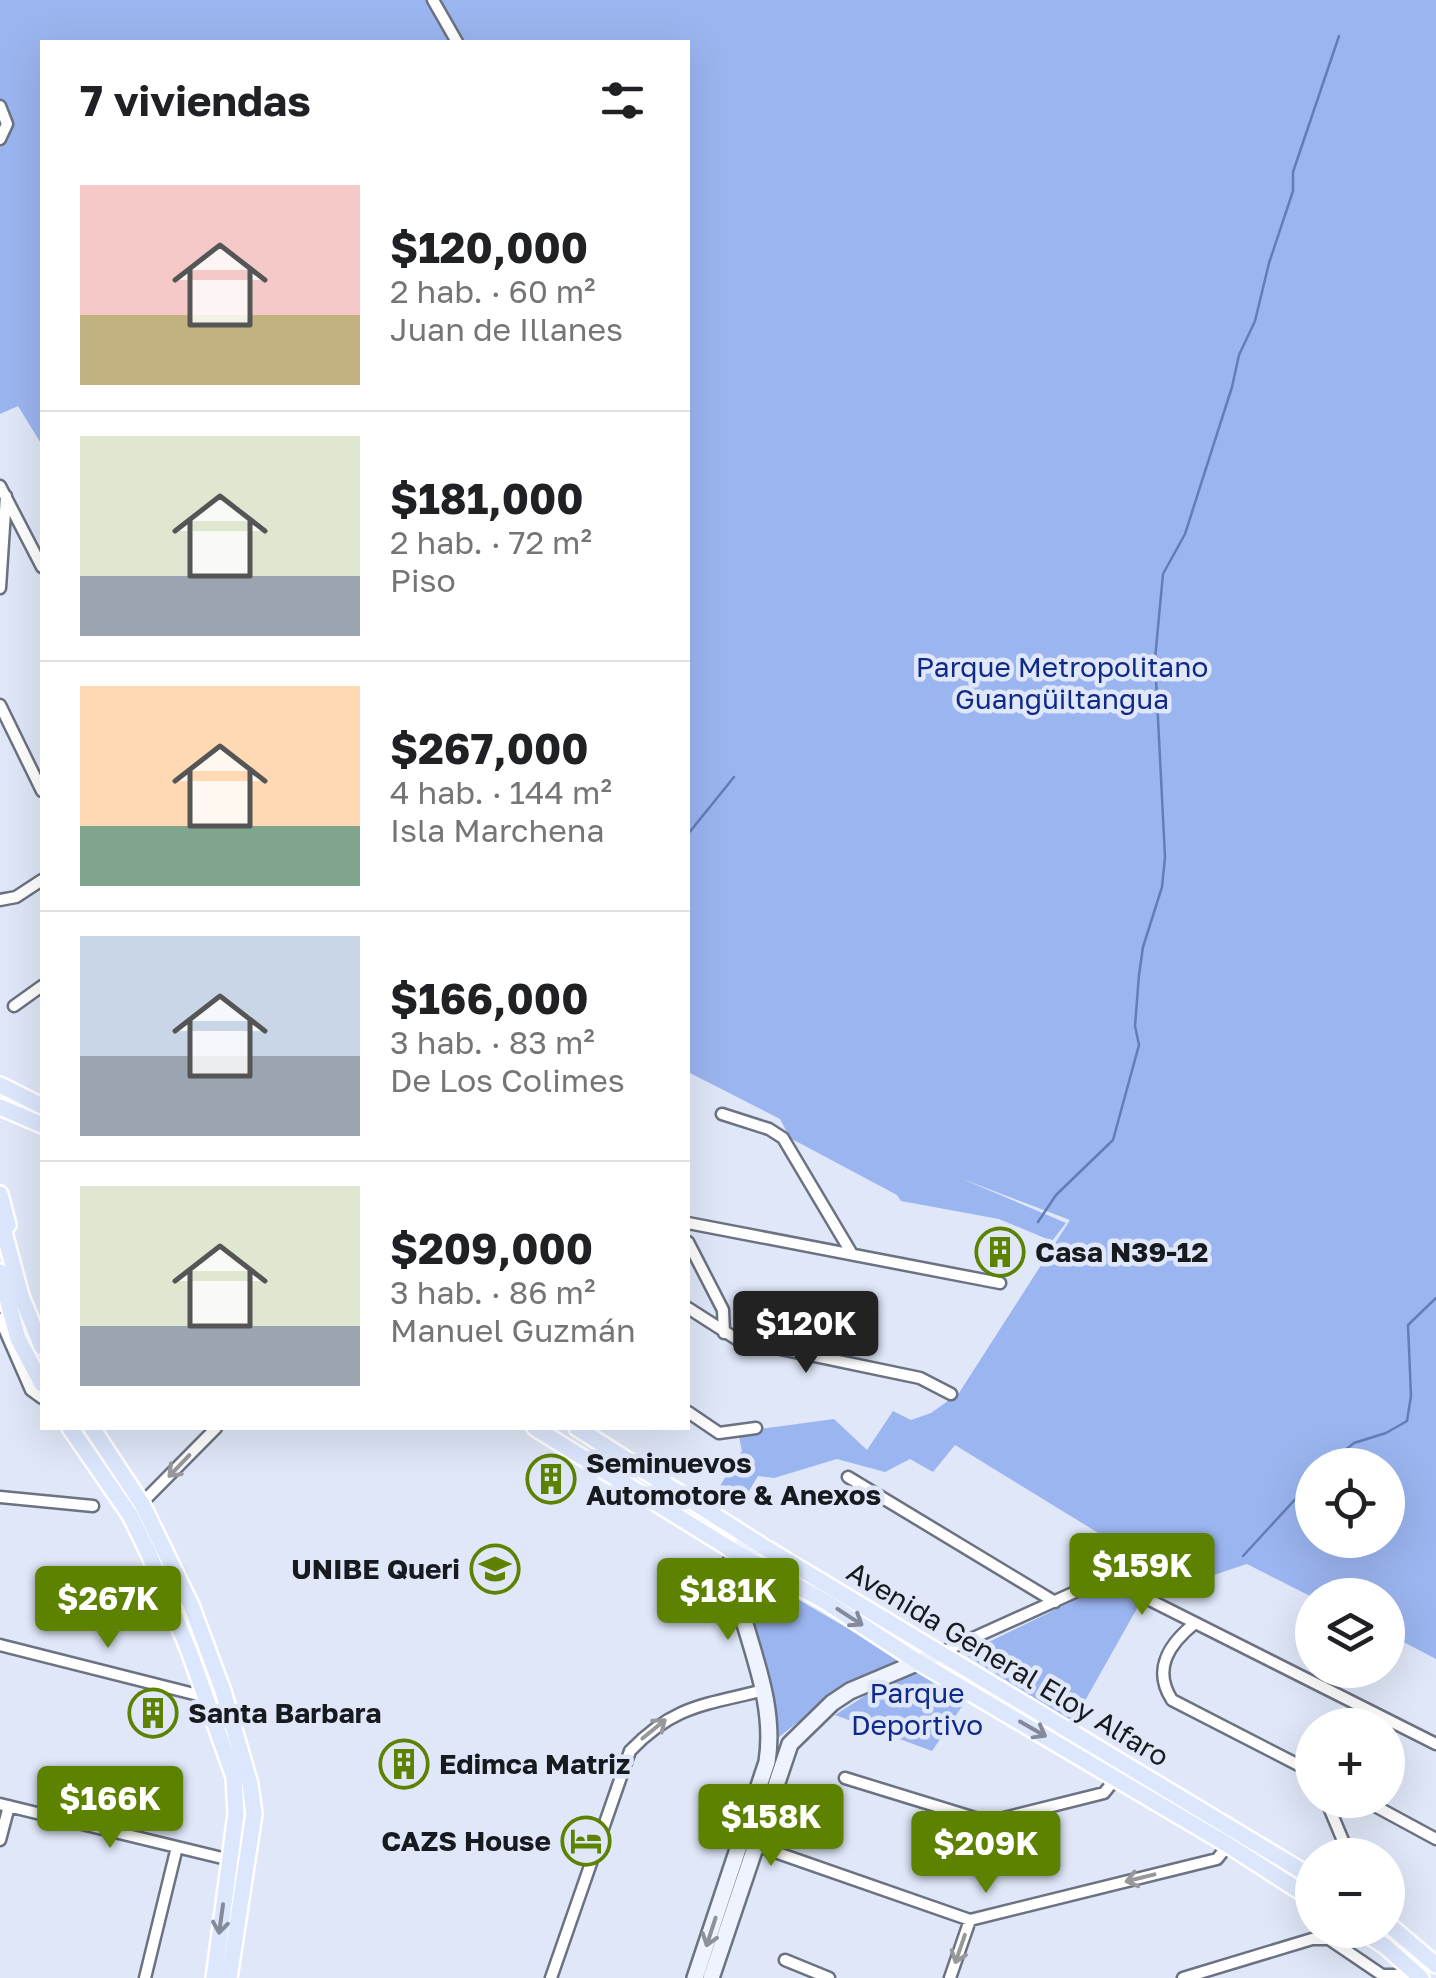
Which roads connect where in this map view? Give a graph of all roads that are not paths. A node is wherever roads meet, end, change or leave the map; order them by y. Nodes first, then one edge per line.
1 (433, 0) edge
2 (455, 40) edge
3 (0, 106) edge
4 (0, 138) edge
5 (3, 491) edge
6 (40, 563) edge
7 (0, 588) edge
8 (0, 705) edge
9 (40, 787) edge
10 (40, 881) edge
11 (0, 900) edge
12 (40, 987) edge
13 (14, 1006) dead end
14 (0, 1073) edge
15 (0, 1085) edge
16 (37, 1103) edge
17 (3, 1109) edge
18 (722, 1114) dead end
19 (40, 1124) edge
20 (0, 1194) edge
21 (0, 1217) edge
22 (690, 1223) edge
23 (690, 1246) edge
24 (852, 1254) junction
25 (6, 1268) edge
26 (1000, 1283) dead end
27 (690, 1309) edge
28 (0, 1319) edge
29 (724, 1333) junction
30 (40, 1342) edge
31 (40, 1380) edge
32 (951, 1394) dead end
33 (40, 1397) edge
34 (690, 1413) edge
35 (756, 1428) dead end
36 (72, 1430) edge
37 (93, 1430) edge
38 (214, 1430) edge
39 (538, 1430) edge
40 (581, 1430) edge
41 (848, 1477) dead end
42 (0, 1496) edge
43 (93, 1506) dead end
44 (136, 1509) junction
45 (764, 1547) junction
46 (735, 1552) junction
47 (1054, 1602) junction
48 (1195, 1623) junction
49 (0, 1645) edge
50 (940, 1653) junction
51 (918, 1662) junction
52 (764, 1690) junction
53 (223, 1691) junction
54 (206, 1697) junction
55 (771, 1738) junction
56 (790, 1744) junction
57 (1436, 1744) edge
58 (1295, 1763) edge
59 (774, 1764) junction
60 (845, 1778) dead end
61 (1116, 1778) junction
62 (5, 1805) edge
63 (1397, 1818) edge
64 (1436, 1839) edge
65 (0, 1840) edge
66 (756, 1844) junction
67 (1228, 1844) junction
68 (177, 1846) junction
69 (230, 1860) junction
70 (247, 1864) junction
71 (1295, 1867) edge
72 (1295, 1888) edge
73 (970, 1920) junction
74 (1405, 1939) edge
75 (1383, 1948) edge
76 (785, 1960) dead end
77 (1436, 1965) edge
78 (1420, 1977) edge
79 (145, 1978) edge
80 (214, 1978) edge
81 (229, 1978) edge
82 (551, 1978) edge
83 (695, 1978) edge
84 (710, 1978) edge
85 (830, 1978) edge
86 (950, 1978) edge
87 (1183, 1978) edge

1 - 2 street
3 - 4 street
5 - 6 street
5 - 7 street
8 - 9 street
10 - 11 street
12 - 13 street
14 - 16 main road
15 - 16 main road
17 - 19 main road
18 - 24 street
20 - 25 main road
21 - 25 main road
22 - 24 street
23 - 29 street
24 - 26 street
25 - 30 main road
25 - 31 main road
27 - 29 street
28 - 33 street
29 - 32 street
34 - 35 street
36 - 44 main road
37 - 44 main road
38 -> 44 street
39 - 46 main road, Avenida General Eloy Alfaro
40 - 45 main road, Avenida General Eloy Alfaro
41 - 47 street
42 - 43 street
44 - 53 main road
44 - 54 main road
45 - 46 main road
45 - 50 main road, Avenida General Eloy Alfaro
46 -> 51 main road, Avenida General Eloy Alfaro
46 - 52 main road
47 - 48 street
47 - 50 street
48 - 57 street
48 - 58 street
49 - 54 street
50 - 51 main road
50 - 71 main road, Avenida General Eloy Alfaro
51 - 56 main road
51 -> 61 main road, Avenida General Eloy Alfaro
52 - 55 main road
82 -> 52 street
53 - 54 street
53 - 70 main road
54 - 69 main road
55 - 56 main road
55 - 59 main road
56 - 59 main road
59 - 66 main road
59 -> 83 main road
60 - 61 street
61 - 67 main road, Avenida General Eloy Alfaro
62 - 65 street
62 - 68 street
63 - 64 street
66 - 73 street
66 - 84 main road
67 - 72 main road, Avenida General Eloy Alfaro
67 -> 73 street
68 - 69 street
68 - 79 street
69 - 70 street
69 -> 80 main road
70 - 81 main road
73 -> 86 street
74 - 77 main road
75 - 78 main road
76 - 85 street
78 - 87 street

